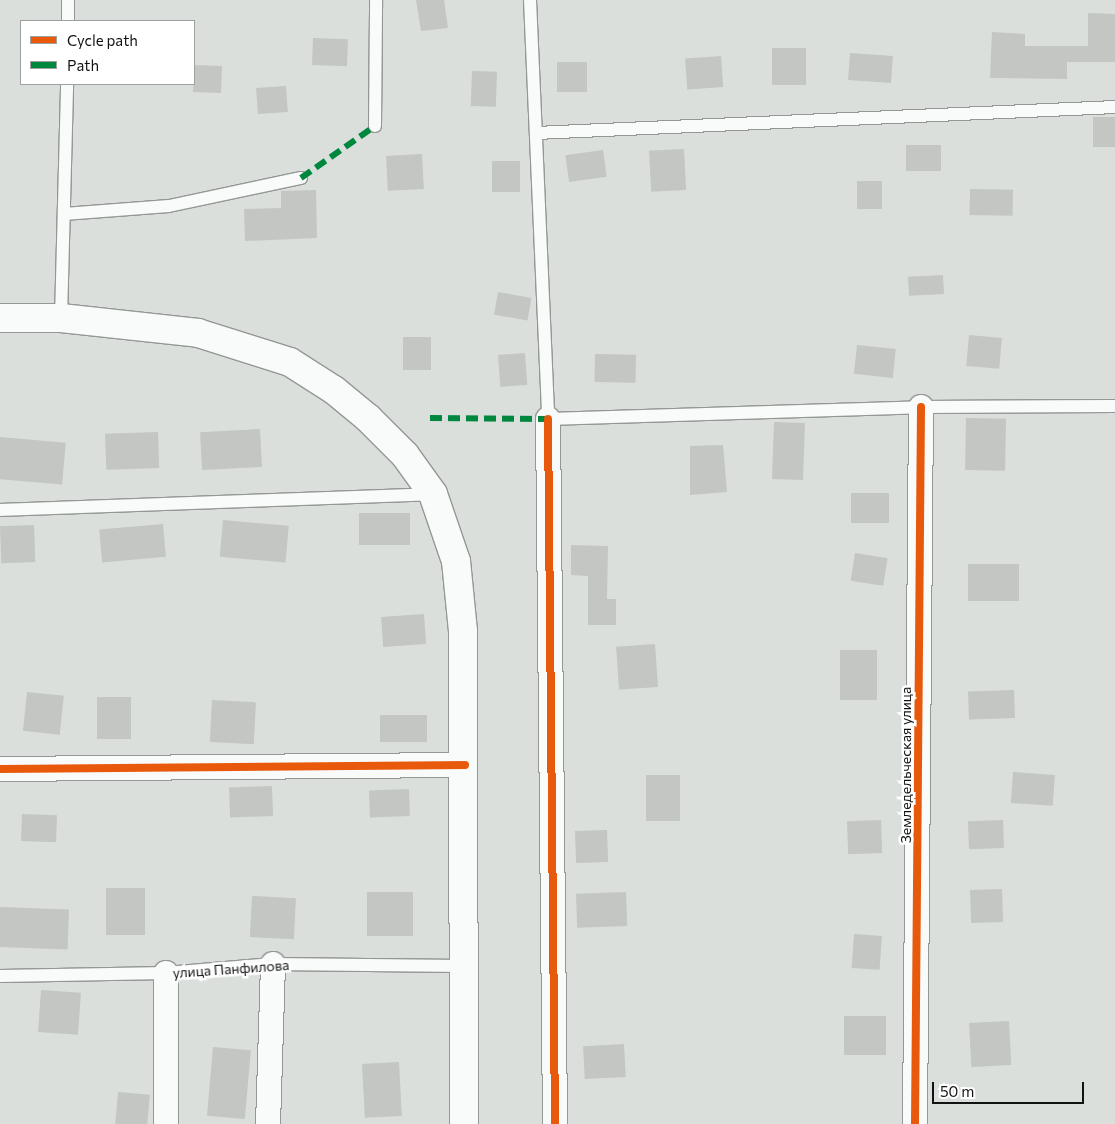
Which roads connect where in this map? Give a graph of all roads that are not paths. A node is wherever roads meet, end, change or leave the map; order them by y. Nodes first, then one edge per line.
1 (68, 0) edge
2 (376, 0) edge
3 (530, 0) edge
4 (68, 20) edge
5 (67, 85) edge
6 (1115, 107) edge
7 (375, 126) dead end
8 (536, 133) junction
9 (301, 178) dead end
10 (64, 214) junction
11 (0, 318) edge
12 (61, 318) junction
13 (1115, 406) edge
14 (921, 407) junction
15 (548, 418) junction
16 (433, 494) junction
17 (0, 510) edge
18 (465, 765) junction
19 (0, 769) edge
20 (273, 964) junction
21 (462, 966) junction
22 (166, 973) junction
23 (0, 976) edge
24 (166, 1124) edge
25 (268, 1124) edge
26 (464, 1124) edge
27 (555, 1124) edge
28 (915, 1124) edge

1 - 4 lane
2 - 7 lane
3 - 8 lane
5 - 10 lane
6 - 8 lane
8 - 15 lane
9 - 10 lane
10 - 12 lane
11 - 12 main road
12 - 16 main road
13 - 14 lane
14 - 15 lane
14 - 28 street, Земледельческая улица
15 - 27 street
16 - 17 lane
16 - 18 main road
18 - 19 street
18 - 21 main road
20 - 21 lane, улица Панфилова
20 - 22 lane, улица Панфилова
20 - 25 street
21 - 26 main road
22 - 23 lane, улица Панфилова
22 - 24 street

